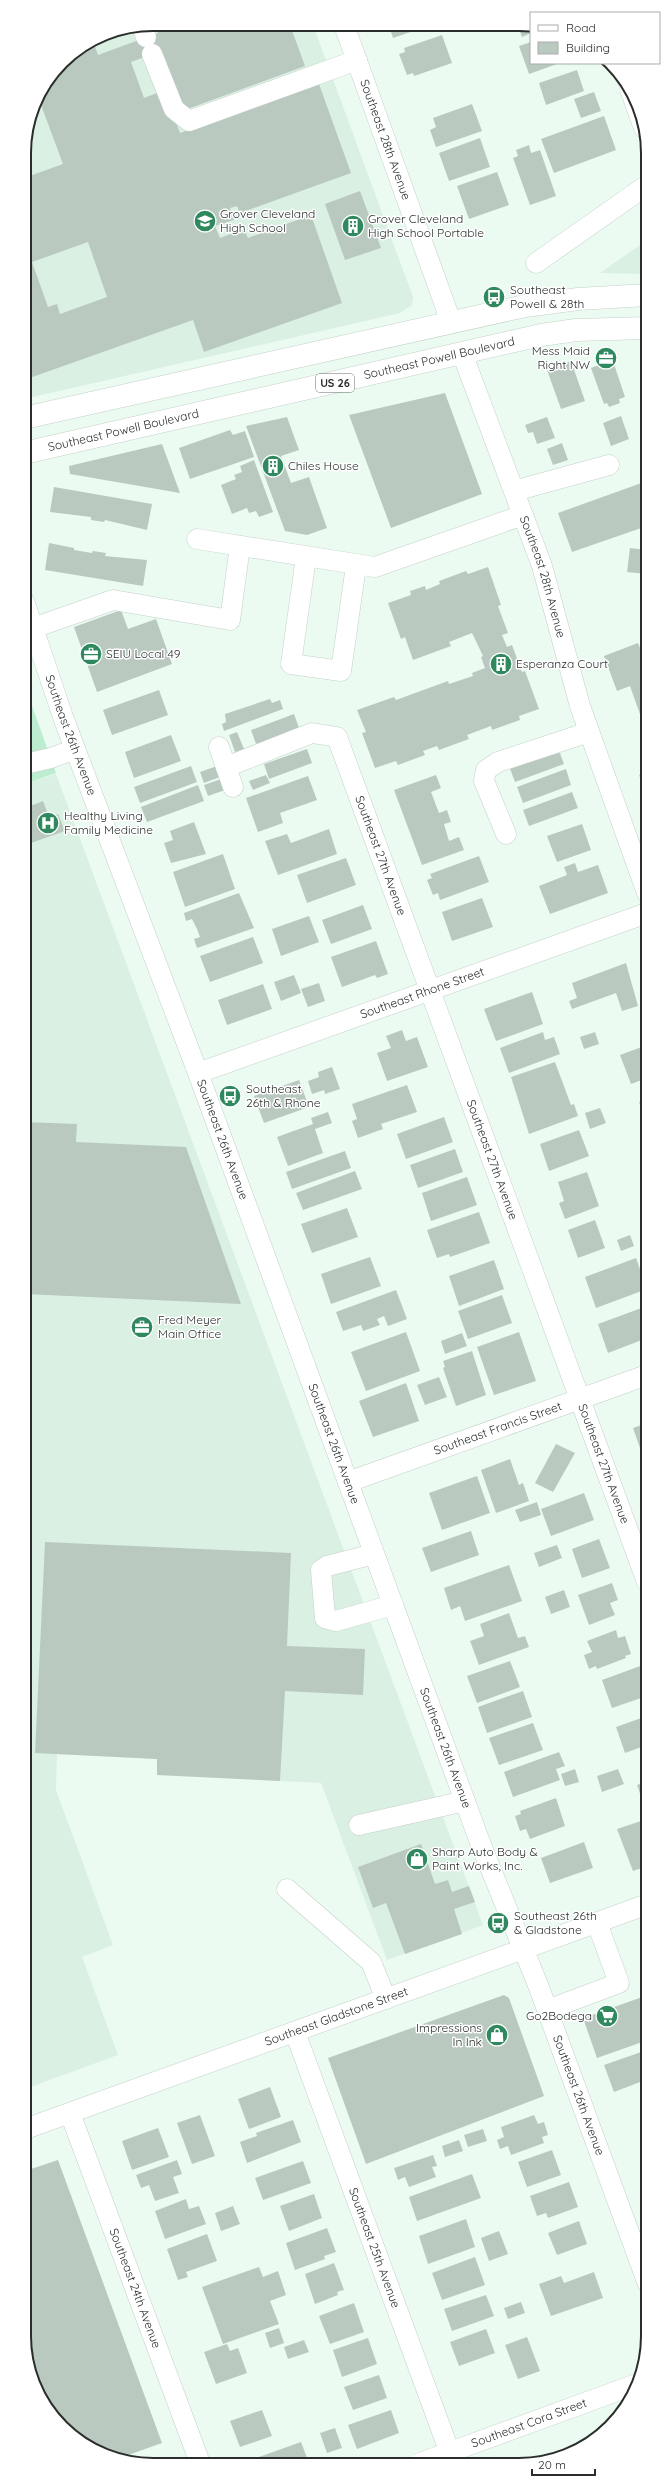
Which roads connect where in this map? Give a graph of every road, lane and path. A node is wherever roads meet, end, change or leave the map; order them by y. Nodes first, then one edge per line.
1 (346, 31) edge
2 (147, 39) edge
3 (357, 60) junction
4 (641, 195) edge
5 (536, 263) dead end
6 (641, 295) edge
7 (451, 322) junction
8 (641, 328) edge
9 (462, 353) junction
10 (31, 416) edge
11 (31, 451) edge
12 (609, 465) dead end
13 (514, 491) junction
14 (523, 515) junction
15 (197, 539) dead end
16 (240, 546) junction
17 (306, 557) junction
18 (356, 566) junction
19 (31, 622) edge
20 (33, 628) junction
21 (589, 732) junction
22 (219, 747) dead end
23 (75, 749) junction
24 (31, 762) edge
25 (226, 766) junction
26 (233, 787) dead end
27 (506, 834) dead end
28 (641, 876) edge
29 (641, 915) edge
30 (430, 990) junction
31 (198, 1073) junction
32 (641, 1378) edge
33 (580, 1400) junction
34 (348, 1482) junction
35 (374, 1554) junction
36 (641, 1566) edge
37 (393, 1605) junction
38 (465, 1801) junction
39 (359, 1825) dead end
40 (287, 1889) dead end
41 (641, 1907) edge
42 (597, 1923) junction
43 (524, 1949) junction
44 (386, 1999) junction
45 (547, 2010) junction
46 (295, 2032) junction
47 (70, 2113) junction
48 (31, 2127) edge
49 (641, 2265) edge
50 (630, 2387) edge
51 (198, 2458) edge
52 (452, 2458) edge

1 - 3 street, Southeast 28th Avenue
2 - 3 street
3 - 7 street, Southeast 28th Avenue
4 - 5 street
6 - 7 main road
7 - 10 main road
8 - 9 main road, Southeast Powell Boulevard / US 26
9 - 11 main road, Southeast Powell Boulevard / US 26
9 - 13 street, Southeast 28th Avenue
12 - 13 street
13 - 14 street, Southeast 28th Avenue
14 - 18 street
14 - 21 street, Southeast 28th Avenue
15 - 16 street
16 - 17 street
16 - 20 street
17 - 18 street
17 - 18 street
19 - 20 street, Southeast 26th Avenue
20 - 23 street, Southeast 26th Avenue
21 - 27 street
21 - 28 street, Southeast 28th Avenue
22 - 25 street
23 - 24 street
23 - 31 street, Southeast 26th Avenue
25 - 26 street
25 - 30 street, Southeast 27th Avenue
29 - 30 street, Southeast Rhone Street
30 - 31 street, Southeast Rhone Street
30 - 33 street, Southeast 27th Avenue
31 - 34 street, Southeast 26th Avenue
32 - 33 street, Southeast Francis Street
33 - 34 street, Southeast Francis Street
33 - 36 street, Southeast 27th Avenue
34 - 35 street, Southeast 26th Avenue
35 - 37 street, Southeast 26th Avenue
35 - 37 street
37 - 38 street, Southeast 26th Avenue
38 - 39 street
38 - 43 street, Southeast 26th Avenue
40 - 44 street
41 - 42 street, Southeast Gladstone Street
42 - 43 street, Southeast Gladstone Street
42 - 45 street
43 - 44 street, Southeast Gladstone Street
43 - 45 street, Southeast 26th Avenue
44 - 46 street, Southeast Gladstone Street
45 - 49 street, Southeast 26th Avenue
46 - 47 street, Southeast Gladstone Street
46 - 52 street, Southeast 25th Avenue
47 - 48 street, Southeast Gladstone Street
47 - 51 street, Southeast 24th Avenue
50 - 52 street, Southeast Cora Street

